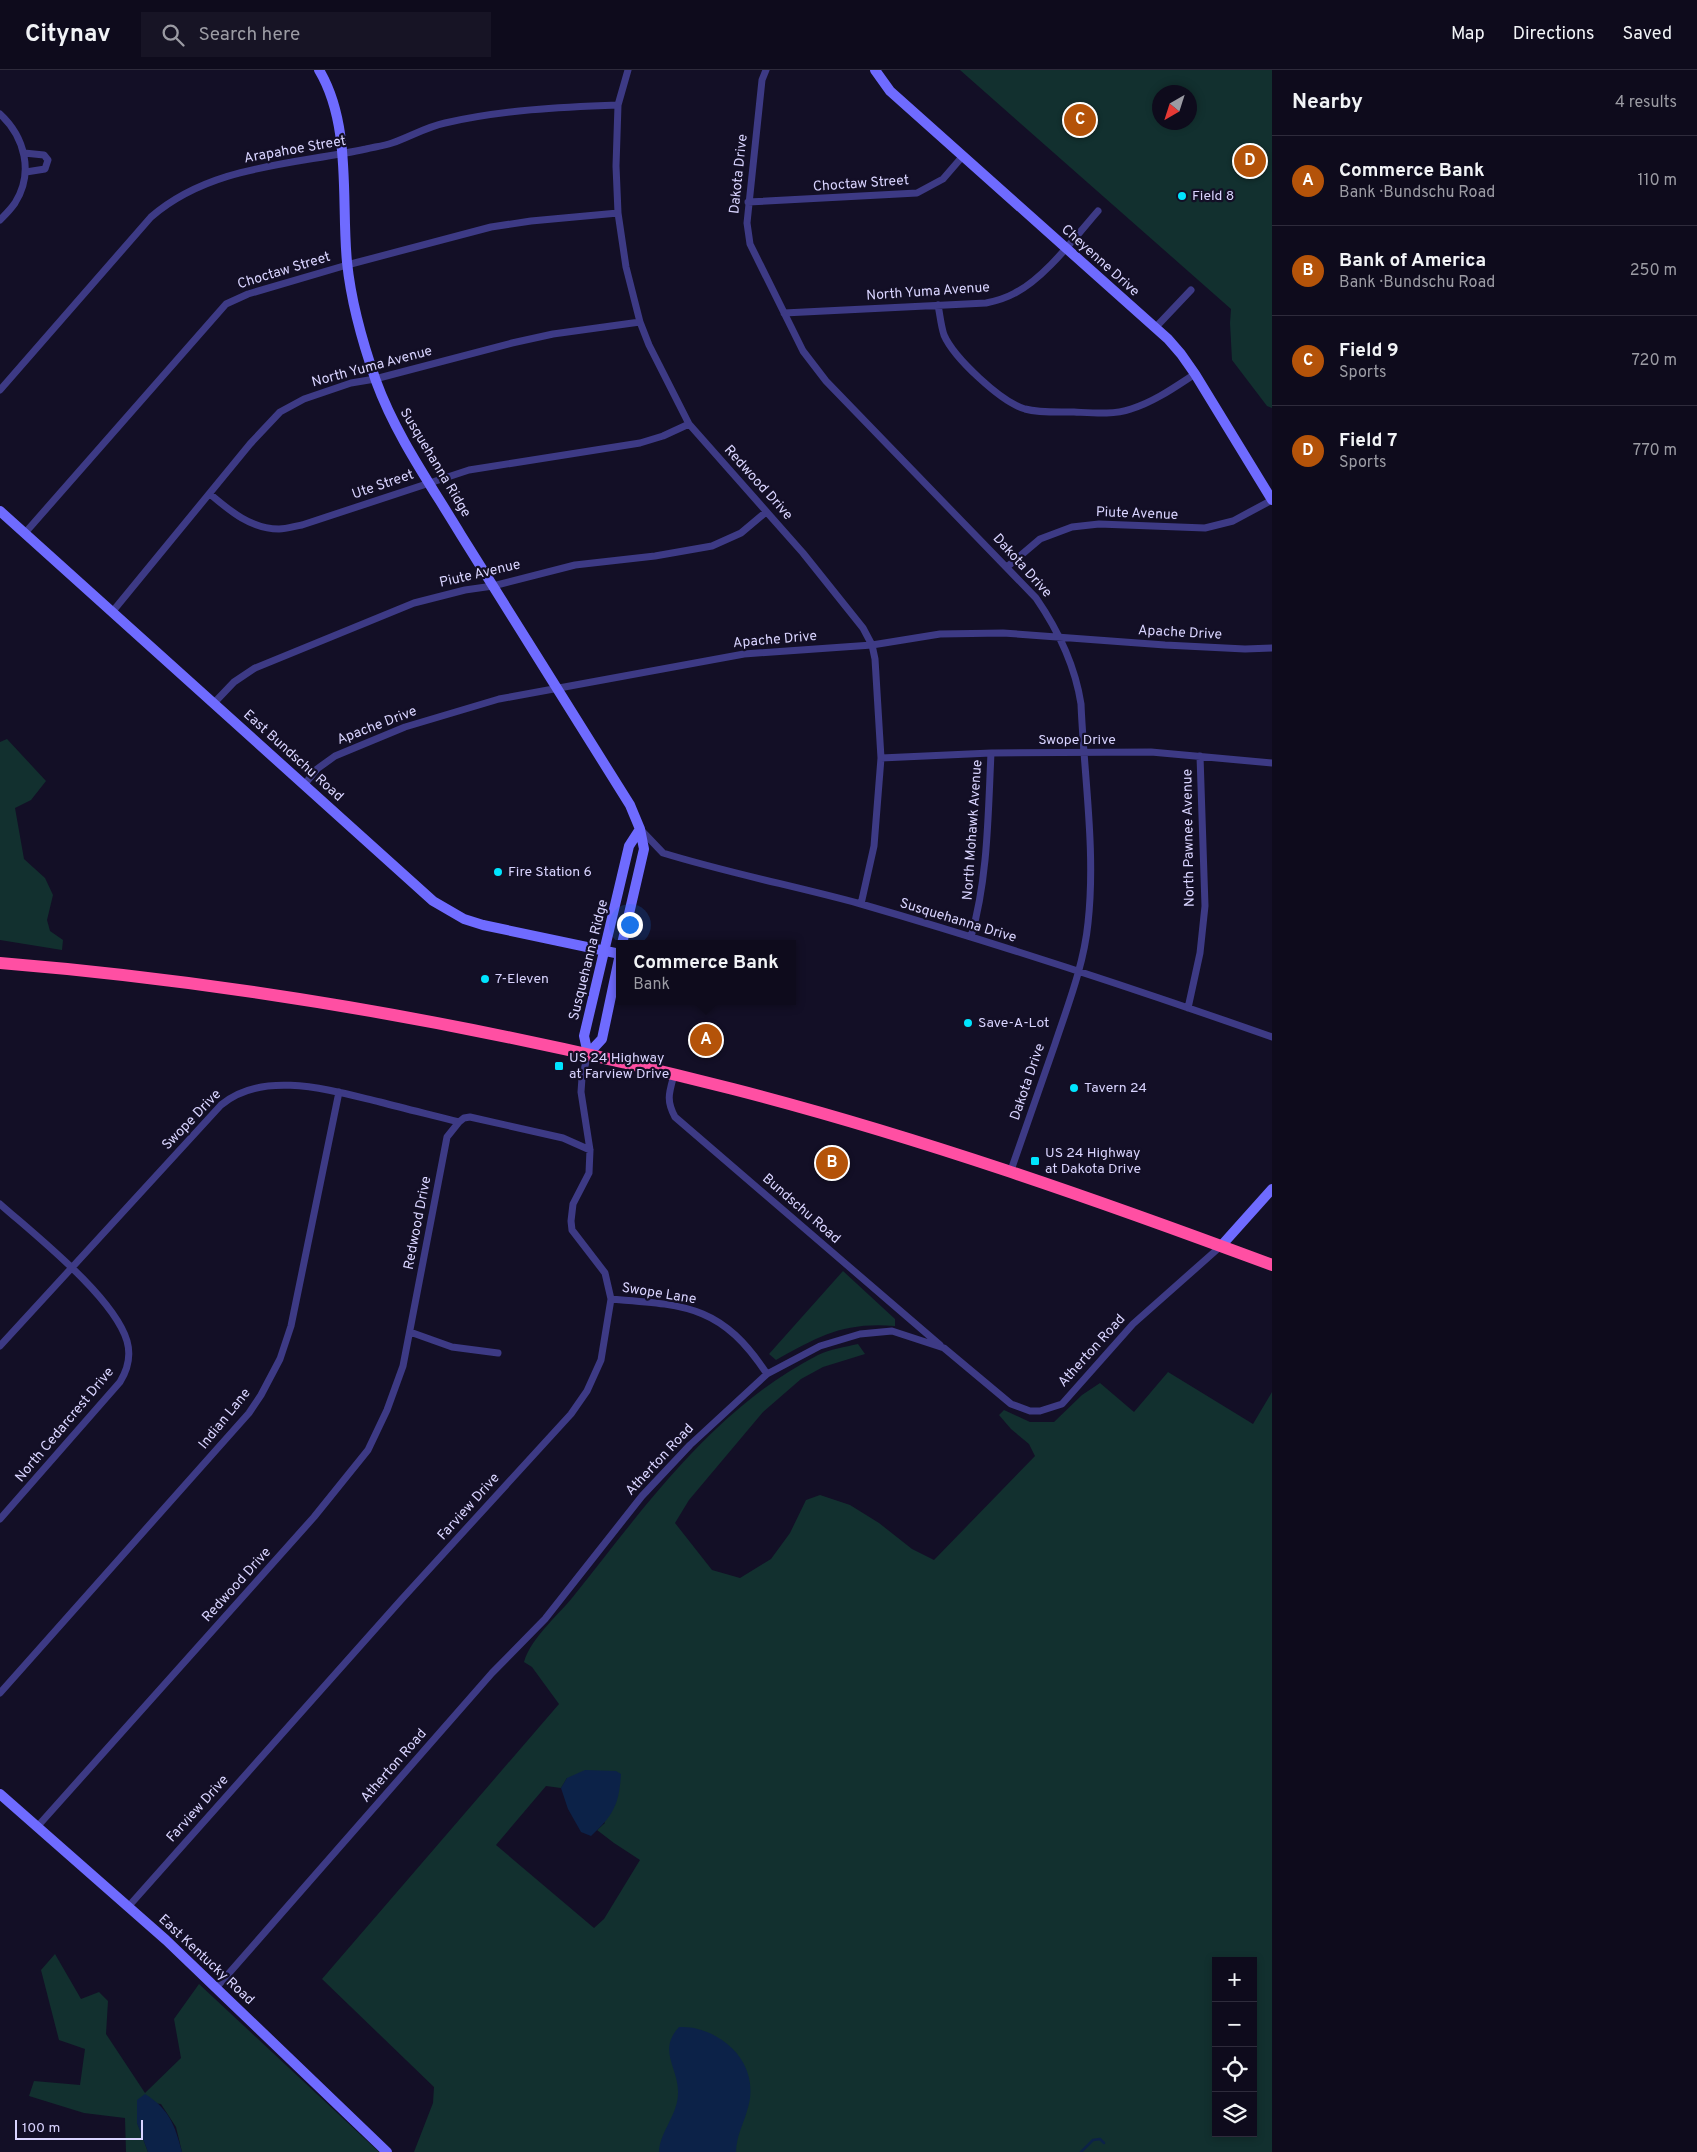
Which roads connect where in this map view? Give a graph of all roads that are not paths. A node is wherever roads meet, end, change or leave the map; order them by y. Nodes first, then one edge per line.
1 (320, 70) edge
2 (628, 70) edge
3 (766, 70) edge
4 (875, 70) edge
5 (618, 105) junction
6 (0, 114) edge
7 (24, 153) junction
8 (342, 154) junction
9 (962, 157) junction
10 (26, 172) junction
11 (748, 202) junction
12 (1098, 211) dead end
13 (618, 212) junction
14 (0, 220) edge
15 (1065, 248) junction
16 (347, 265) junction
17 (1191, 290) dead end
18 (938, 305) junction
19 (784, 313) junction
20 (640, 322) junction
21 (1155, 328) junction
22 (1195, 374) junction
23 (376, 380) junction
24 (0, 390) edge
25 (689, 424) junction
26 (429, 482) junction
27 (210, 494) junction
28 (1272, 500) edge
29 (0, 510) edge
30 (766, 512) junction
31 (25, 532) junction
32 (1007, 566) junction
33 (493, 586) junction
34 (113, 611) junction
35 (1059, 638) junction
36 (872, 646) junction
37 (1272, 648) edge
38 (556, 687) junction
39 (214, 703) junction
40 (1083, 752) junction
41 (991, 754) junction
42 (1200, 756) junction
43 (881, 758) junction
44 (1272, 763) edge
45 (304, 785) junction
46 (640, 829) junction
47 (861, 904) junction
48 (971, 938) junction
49 (623, 940) edge
50 (605, 951) junction
51 (616, 953) edge
52 (0, 963) edge
53 (1079, 971) junction
54 (616, 972) edge
55 (595, 989) junction
56 (611, 994) junction
57 (1188, 1008) junction
58 (1272, 1037) edge
59 (588, 1054) junction
60 (674, 1075) junction
61 (339, 1092) junction
62 (458, 1122) junction
63 (590, 1150) junction
64 (1010, 1172) junction
65 (1272, 1189) edge
66 (0, 1204) edge
67 (1221, 1246) junction
68 (1272, 1265) edge
69 (72, 1268) junction
70 (611, 1299) junction
71 (410, 1332) junction
72 (0, 1346) edge
73 (944, 1348) junction
74 (498, 1353) dead end
75 (767, 1374) junction
76 (0, 1518) edge
77 (0, 1693) edge
78 (0, 1794) edge
79 (37, 1827) junction
80 (128, 1907) junction
81 (216, 1988) junction
82 (387, 2152) edge

1 - 8 street, Susquehanna Ridge
2 - 5 street, Redwood Drive
3 - 11 street, Dakota Drive
4 - 9 street, Cheyenne Drive
5 - 8 street, Arapahoe Street
5 - 13 street, Redwood Drive
6 - 7 street
7 - 10 street
7 - 10 street
8 - 16 street, Susquehanna Ridge
8 - 24 street, Arapahoe Street
9 - 11 street, Choctaw Street
9 - 15 street, Cheyenne Drive
10 - 14 street
11 - 19 street, Dakota Drive
12 - 15 street, North Yuma Avenue
13 - 16 street, Choctaw Street
13 - 20 street, Redwood Drive
15 - 18 street, North Yuma Avenue
15 - 21 street, Cheyenne Drive
16 - 23 street, Susquehanna Ridge
16 - 31 street, Choctaw Street
17 - 21 street
18 - 19 street, North Yuma Avenue
18 - 22 street
19 - 32 street, Dakota Drive
20 - 23 street, North Yuma Avenue
20 - 25 street, Redwood Drive
21 - 22 street, Cheyenne Drive
22 - 28 street, Cheyenne Drive
23 - 26 street, Susquehanna Ridge
23 - 27 street, North Yuma Avenue
25 - 26 street, Ute Street
25 - 30 street, Redwood Drive
26 - 27 street, Ute Street
26 - 33 street, Susquehanna Ridge
27 - 34 street, North Yuma Avenue
28 - 32 street, Piute Avenue
29 - 31 street, East Bundschu Road
30 - 33 street, Piute Avenue
30 - 36 street, Redwood Drive
31 - 34 street, East Bundschu Road
32 - 35 street, Dakota Drive
33 - 38 street, Susquehanna Ridge
33 - 39 street, Piute Avenue
34 - 39 street, East Bundschu Road
35 - 36 street, Apache Drive
35 - 37 street, Apache Drive
35 - 40 street, Dakota Drive
36 - 38 street, Apache Drive
36 - 43 street, Redwood Drive
38 - 45 street, Apache Drive
38 - 46 street, Susquehanna Ridge
39 - 45 street, East Bundschu Road
40 - 41 street, Swope Drive
40 - 42 street, Swope Drive
40 - 53 street, Dakota Drive
41 - 43 street, Swope Drive
41 - 48 street, North Mohawk Avenue
42 - 44 street, Swope Drive
42 - 57 street, North Pawnee Avenue
43 - 47 street, Redwood Drive
45 - 50 street, East Bundschu Road
46 - 47 street, Susquehanna Drive
46 - 49 street, Susquehanna Ridge
46 - 50 street, Susquehanna Ridge
47 - 48 street, Susquehanna Drive
48 - 53 street, Susquehanna Drive
50 - 51 street, East Bundschu Road
50 - 55 street, Susquehanna Ridge
52 - 59 highway
53 - 57 street, Susquehanna Drive
53 - 64 street, Dakota Drive
54 - 56 street, Susquehanna Ridge
55 - 56 street
55 - 59 street, Susquehanna Ridge
56 - 59 street, Susquehanna Ridge
57 - 58 street, Susquehanna Drive
59 - 60 highway
59 - 63 street, Farview Drive
60 - 64 highway
60 - 73 street, Bundschu Road
61 - 62 street, Swope Drive
61 - 69 street, Swope Drive
61 - 77 street, Indian Lane
62 - 63 street, Swope Drive
62 - 71 street, Redwood Drive
63 - 70 street, Farview Drive
64 - 67 highway
65 - 67 street
66 - 69 street, North Cedarcrest Drive
67 - 68 highway
67 - 73 street, Atherton Road
69 - 72 street, Swope Drive
69 - 76 street, North Cedarcrest Drive
70 - 75 street, Swope Lane
70 - 80 street, Farview Drive
71 - 74 street
71 - 79 street, Redwood Drive
73 - 75 street, Atherton Road
75 - 81 street, Atherton Road
78 - 79 street, East Kentucky Road
79 - 80 street, East Kentucky Road
80 - 81 street, East Kentucky Road
81 - 82 street, East Kentucky Road

